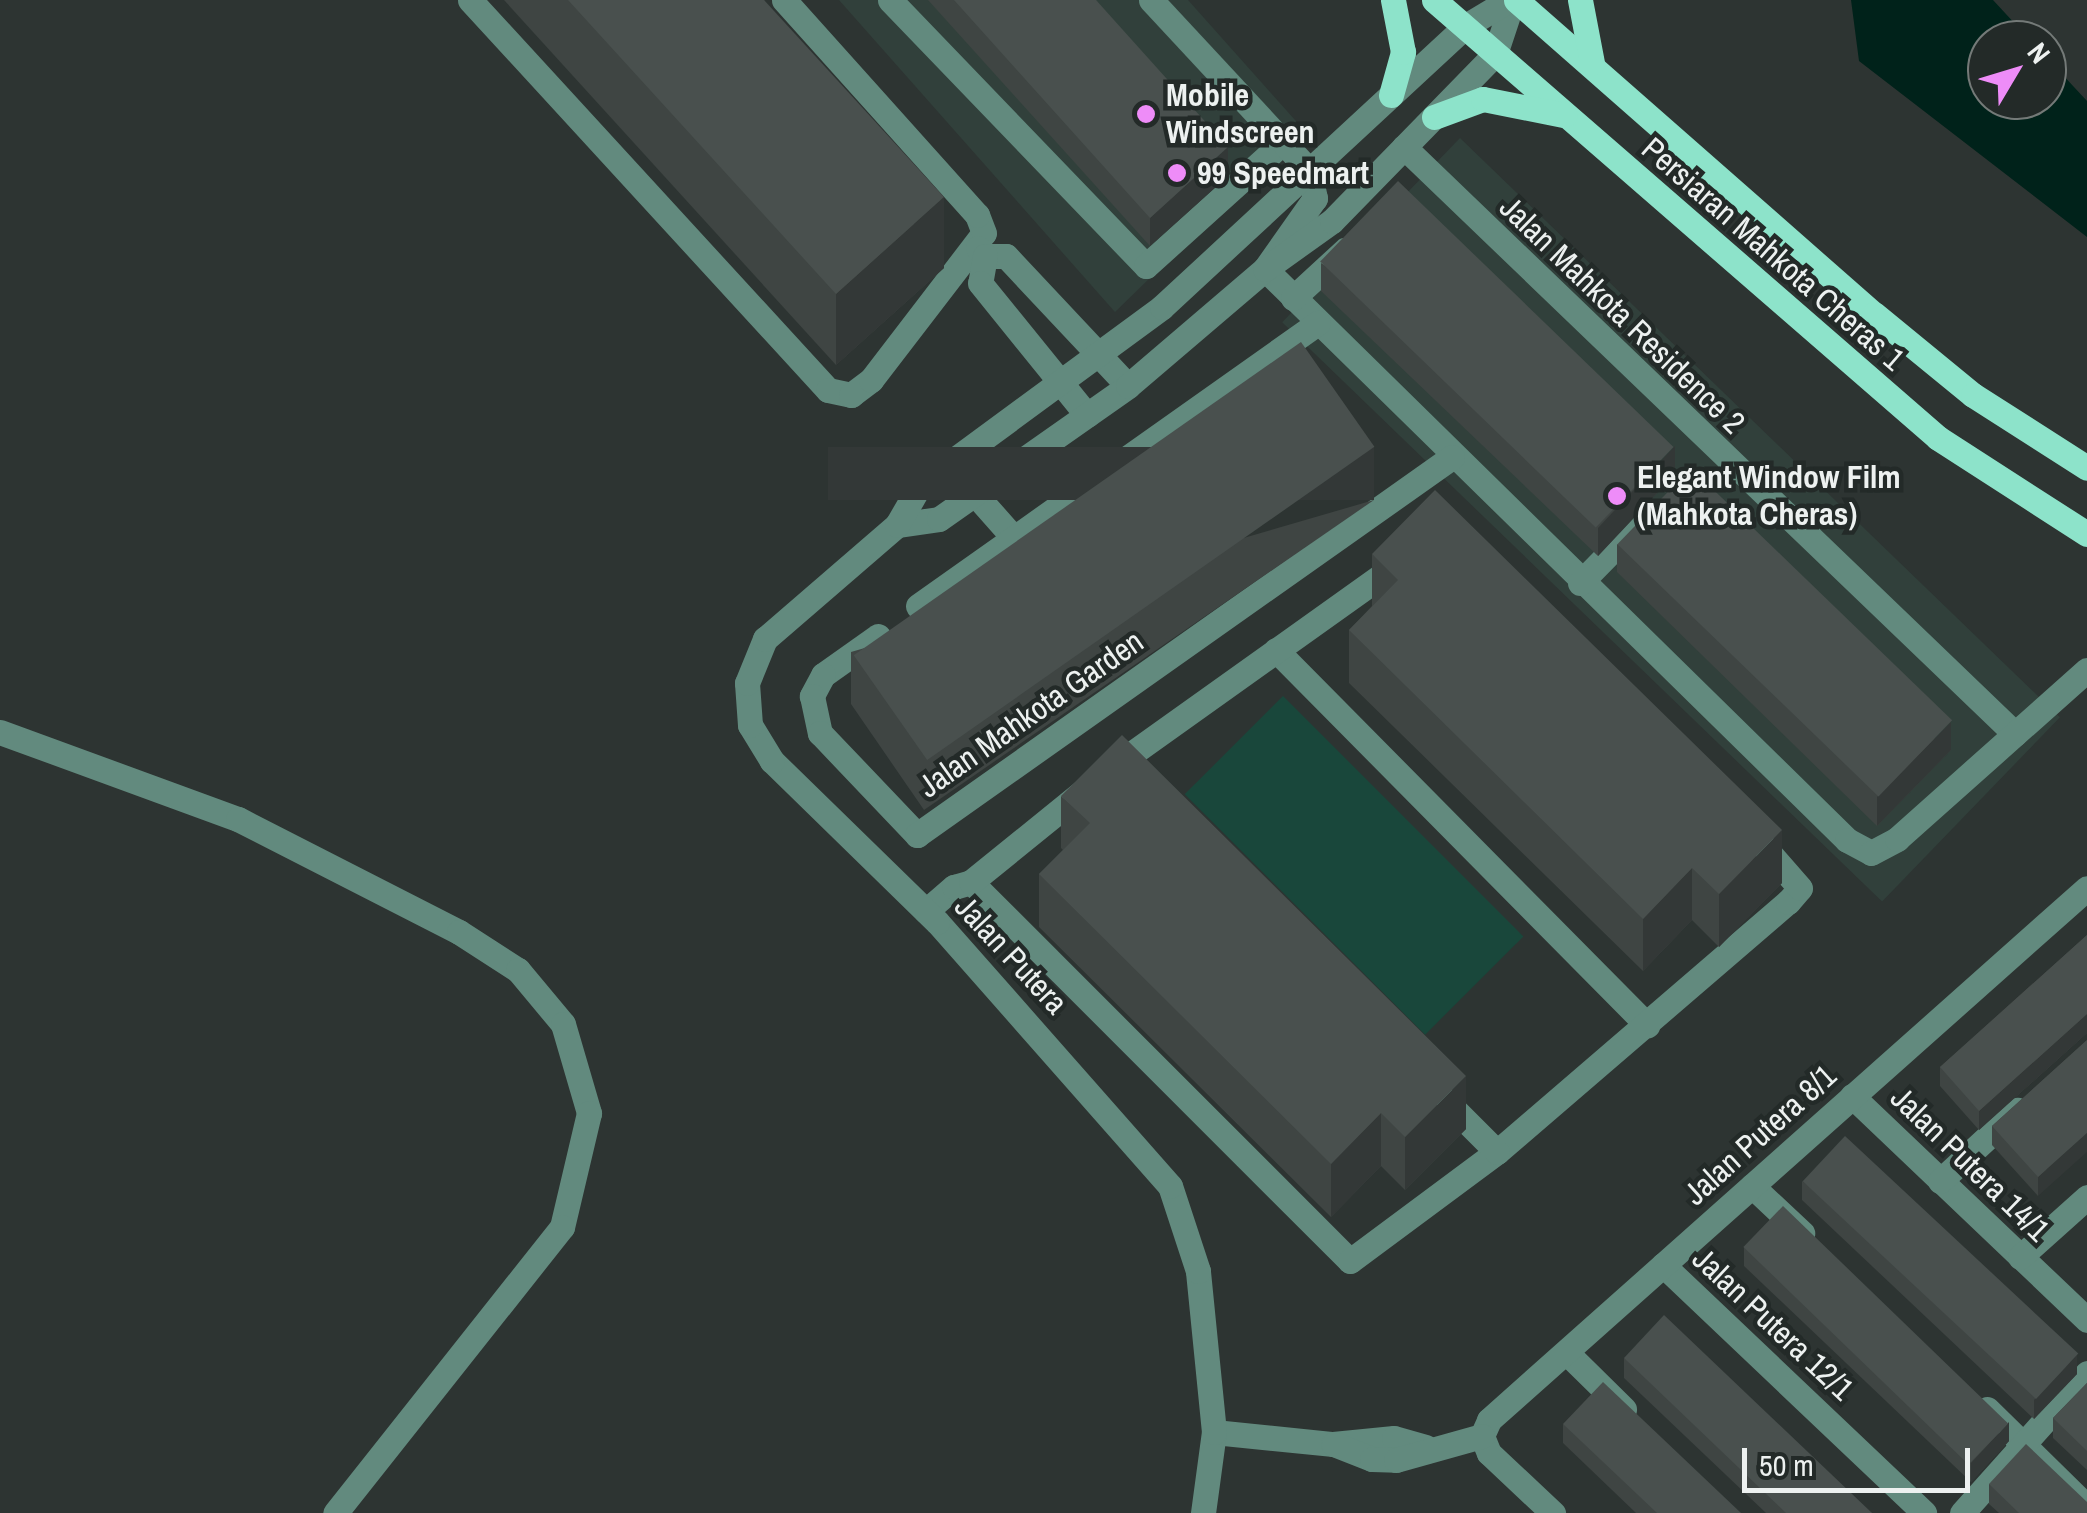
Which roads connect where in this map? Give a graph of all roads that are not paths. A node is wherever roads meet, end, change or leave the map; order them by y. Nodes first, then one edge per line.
1 (470, 0) edge
2 (784, 0) edge
3 (890, 0) edge
4 (1151, 0) edge
5 (1393, 0) edge
6 (1434, 0) edge
7 (1513, 0) edge
8 (1580, 0) edge
9 (1464, 27) junction
10 (1495, 54) junction
11 (1594, 68) junction
12 (1391, 95) junction
13 (1564, 115) junction
14 (1434, 116) junction
15 (1282, 144) junction
16 (1404, 147) junction
17 (1310, 170) junction
18 (1361, 235) edge
19 (982, 252) junction
20 (1265, 269) junction
21 (1294, 298) junction
22 (1318, 323) junction
23 (1098, 354) junction
24 (1059, 382) junction
25 (1128, 386) junction
26 (1087, 415) junction
27 (1452, 456) junction
28 (2087, 468) edge
29 (974, 494) junction
30 (1660, 502) edge
31 (897, 524) junction
32 (2087, 534) edge
33 (1014, 537) junction
34 (1422, 547) edge
35 (1580, 583) junction
36 (1276, 650) junction
37 (2087, 670) edge
38 (0, 732) edge
39 (2015, 734) junction
40 (1737, 820) edge
41 (971, 882) junction
42 (2087, 888) edge
43 (932, 916) junction
44 (1647, 1025) junction
45 (1428, 1083) edge
46 (2034, 1094) edge
47 (1852, 1096) junction
48 (1497, 1152) junction
49 (1940, 1181) junction
50 (1752, 1186) junction
51 (2087, 1197) edge
52 (1824, 1254) edge
53 (2020, 1257) junction
54 (1663, 1265) junction
55 (2087, 1320) edge
56 (1567, 1353) junction
57 (2087, 1374) edge
58 (1967, 1390) edge
59 (1214, 1432) junction
60 (1648, 1433) edge
61 (1482, 1436) junction
62 (2024, 1445) junction
63 (2087, 1507) edge
64 (335, 1513) edge
65 (1202, 1513) edge
66 (1552, 1513) edge
67 (1924, 1513) edge
68 (1962, 1513) edge

1 - 19 street
2 - 19 street
3 - 15 street
4 - 15 street
5 - 12 main road
6 - 9 main road, Persiaran Mahkota Cheras 1
7 - 9 street, Jalan Putera
7 - 10 street, Jalan Putera
7 - 11 main road, Persiaran Mahkota Cheras 1
8 - 11 main road
9 - 10 main road, Persiaran Mahkota Cheras 1
9 - 12 street, Jalan Putera
10 - 13 main road, Persiaran Mahkota Cheras 1
10 - 14 street, Jalan Putera
11 - 28 main road, Persiaran Mahkota Cheras 1
12 - 17 street, Jalan Putera
13 - 14 main road
13 - 32 main road, Persiaran Mahkota Cheras 1
14 - 16 street, Jalan Putera
15 - 17 street
16 - 20 street, Jalan Putera
16 - 39 street, Jalan Mahkota Residence 2
17 - 20 street
17 - 23 street, Jalan Putera
18 - 21 street
19 - 23 street
19 - 24 street
20 - 21 street
20 - 25 street, Jalan Putera
21 - 22 street
22 - 27 street
22 - 33 street, Jalan Mahkota Garden
23 - 24 street, Jalan Putera
23 - 25 street
24 - 26 street
24 - 31 street, Jalan Putera
25 - 26 street, Jalan Putera
26 - 29 street, Jalan Putera
27 - 33 street, Jalan Mahkota Garden
27 - 35 street
29 - 31 street, Jalan Putera
29 - 33 street
30 - 35 street
31 - 43 street, Jalan Putera
34 - 36 street
35 - 39 street
36 - 41 street
36 - 44 street
37 - 39 street
38 - 64 street
40 - 44 street
41 - 43 street
41 - 48 street
42 - 47 street, Jalan Putera 8/1
43 - 59 street, Jalan Putera
44 - 48 street
45 - 48 street
46 - 49 street
47 - 49 street, Jalan Putera 14/1
47 - 50 street, Jalan Putera 8/1
49 - 53 street, Jalan Putera 14/1
50 - 52 street
50 - 54 street, Jalan Putera 8/1
51 - 53 street
53 - 55 street, Jalan Putera 14/1
54 - 56 street, Jalan Putera 8/1
54 - 67 street, Jalan Putera 12/1
56 - 60 street
56 - 61 street, Jalan Putera 8/1
57 - 62 street
58 - 62 street
59 - 61 street
59 - 65 street, Jalan Putera
61 - 66 street
62 - 63 street
62 - 68 street

